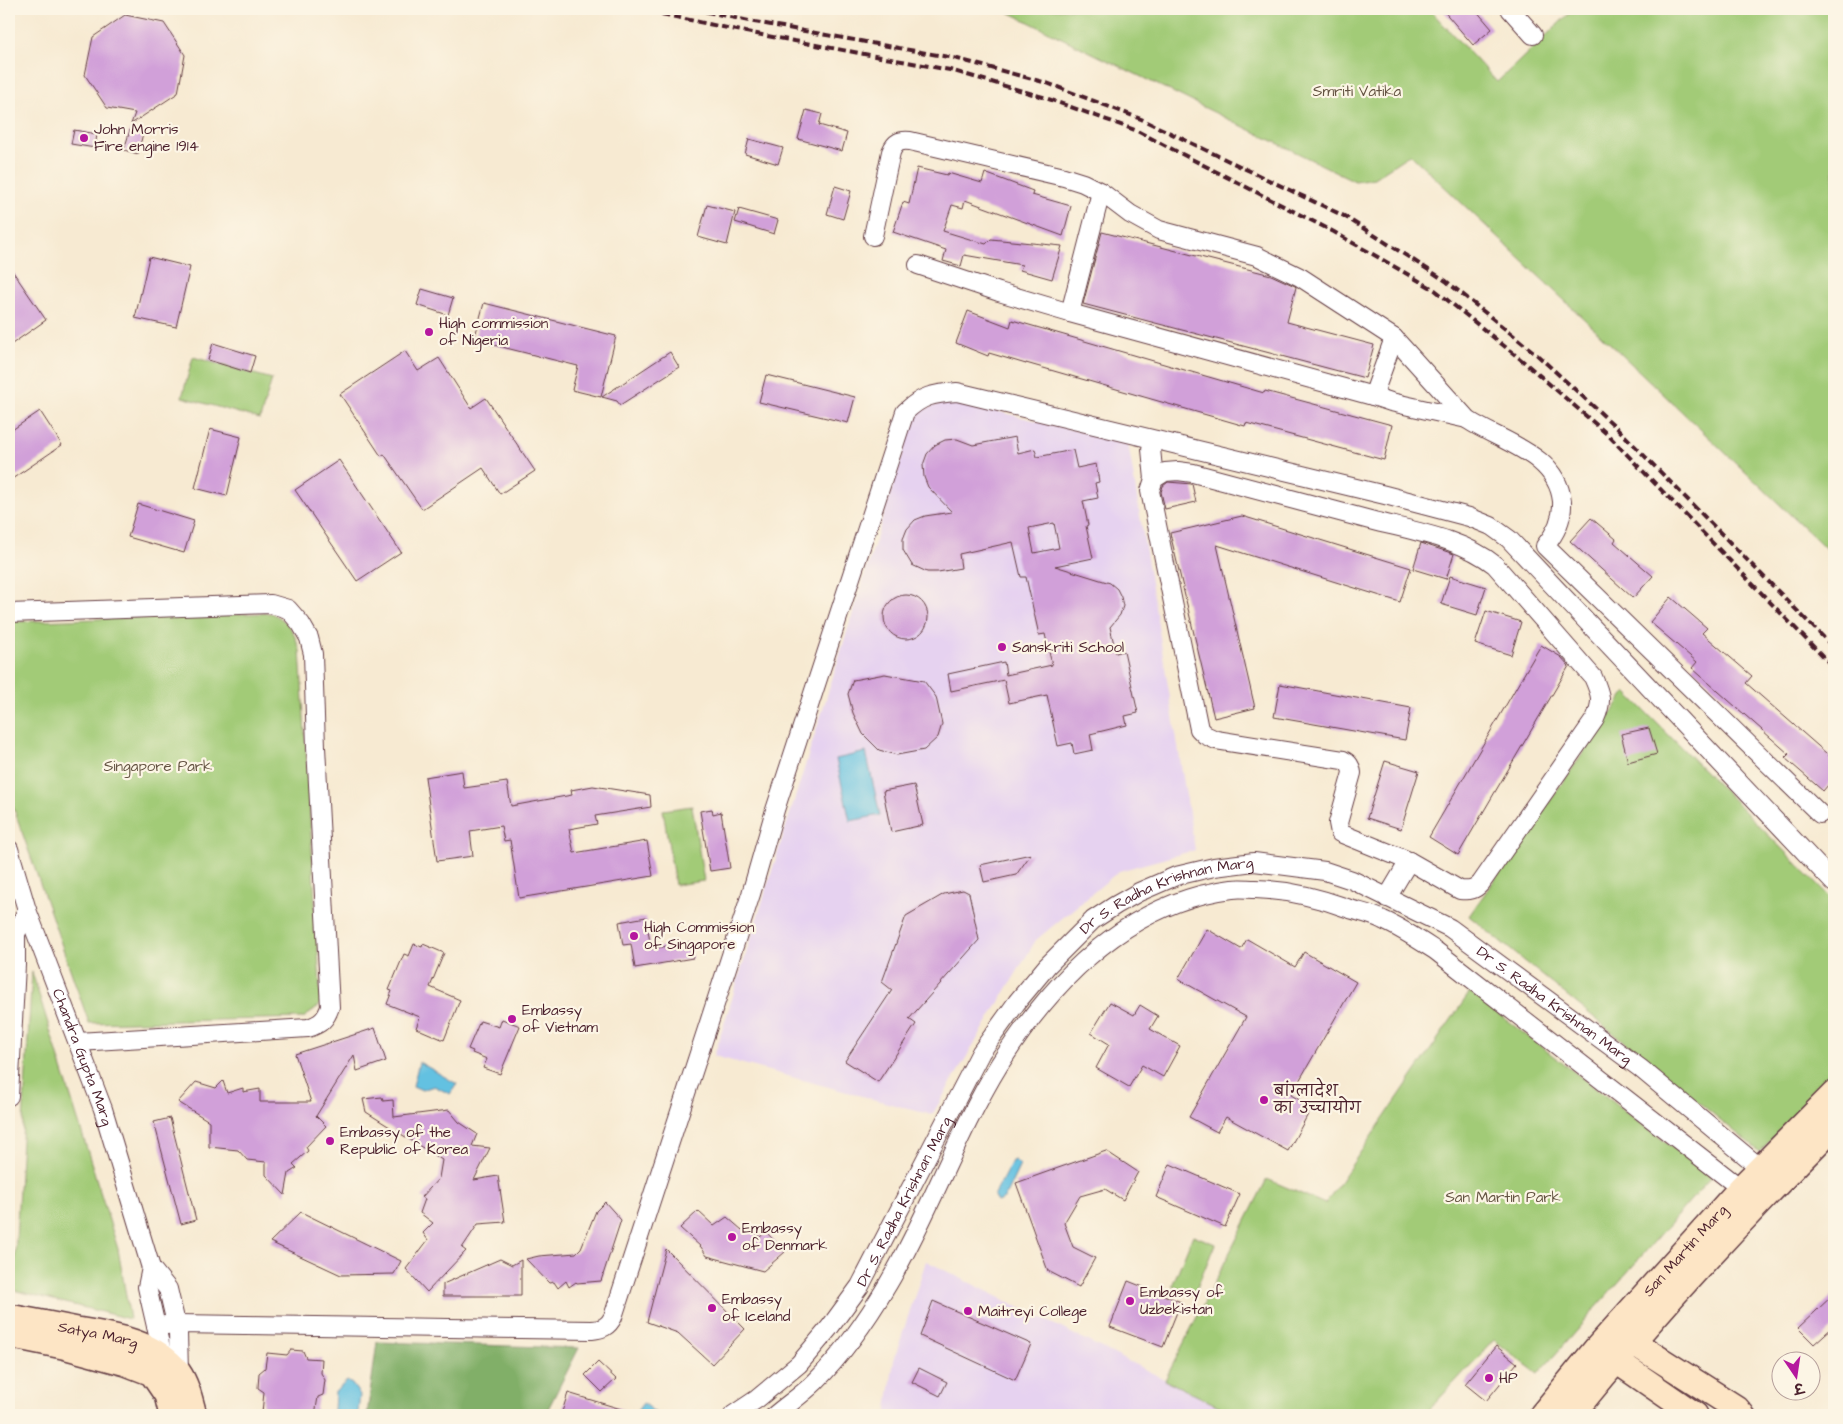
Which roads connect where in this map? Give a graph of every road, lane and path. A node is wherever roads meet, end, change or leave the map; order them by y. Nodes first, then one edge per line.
1 (1510, 9) edge
2 (1533, 35) dead end
3 (1101, 192) junction
4 (873, 236) dead end
5 (918, 265) dead end
6 (1070, 312) junction
7 (1394, 338) junction
8 (1373, 396) junction
9 (1468, 420) junction
10 (1155, 440) junction
11 (1154, 479) junction
12 (1545, 546) junction
13 (1529, 559) junction
14 (9, 613) edge
15 (1820, 814) dead end
16 (9, 849) edge
17 (1409, 861) junction
18 (1834, 883) edge
19 (1139, 892) junction
20 (1387, 898) junction
21 (27, 910) junction
22 (1149, 915) junction
23 (1450, 928) junction
24 (1436, 950) junction
25 (78, 1042) junction
26 (981, 1052) junction
27 (1000, 1064) junction
28 (1834, 1094) edge
29 (9, 1096) edge
30 (1834, 1126) edge
31 (1769, 1175) junction
32 (1750, 1195) junction
33 (151, 1268) junction
34 (9, 1317) edge
35 (176, 1324) junction
36 (156, 1326) junction
37 (9, 1335) edge
38 (1615, 1345) junction
39 (166, 1384) edge
40 (194, 1415) edge
41 (733, 1415) edge
42 (775, 1415) edge
43 (1542, 1415) edge
44 (1571, 1415) edge
45 (1695, 1415) edge
46 (1742, 1415) edge

1 - 2 street
3 - 4 street
3 - 6 street
3 - 7 street
5 - 6 street
6 - 8 street
7 - 8 street
7 - 9 street
8 - 9 street
9 - 12 street
10 - 11 street
10 - 13 street
10 - 35 street
11 - 17 street
11 - 17 street
12 - 13 street
12 - 15 street
13 - 18 street
14 - 25 street
16 - 21 street, Chandra Gupta Marg
17 - 20 street
19 - 20 street, Dr S. Radha Krishnan Marg
19 - 22 street
19 - 26 street, Dr S. Radha Krishnan Marg
20 - 23 street, Dr S. Radha Krishnan Marg
21 - 25 street, Chandra Gupta Marg
21 - 29 street
22 - 24 street, Dr S. Radha Krishnan Marg
22 - 27 street, Dr S. Radha Krishnan Marg
23 - 24 street
23 - 31 street, Dr S. Radha Krishnan Marg
24 - 32 street, Dr S. Radha Krishnan Marg
25 - 33 street, Chandra Gupta Marg
26 - 27 street
26 - 41 street, Dr S. Radha Krishnan Marg
27 - 42 street, Dr S. Radha Krishnan Marg
28 - 31 street, San Martin Marg
30 - 31 street, San Martin Marg
31 - 32 street, San Martin Marg
32 - 38 street, San Martin Marg
33 - 35 street
33 - 36 street
34 - 39 street, Satya Marg
35 - 36 street
35 - 39 street
36 - 39 street
37 - 39 street, Satya Marg
38 - 43 street, San Martin Marg
38 - 44 street, San Martin Marg
38 - 45 street
38 - 46 street
39 - 40 street

